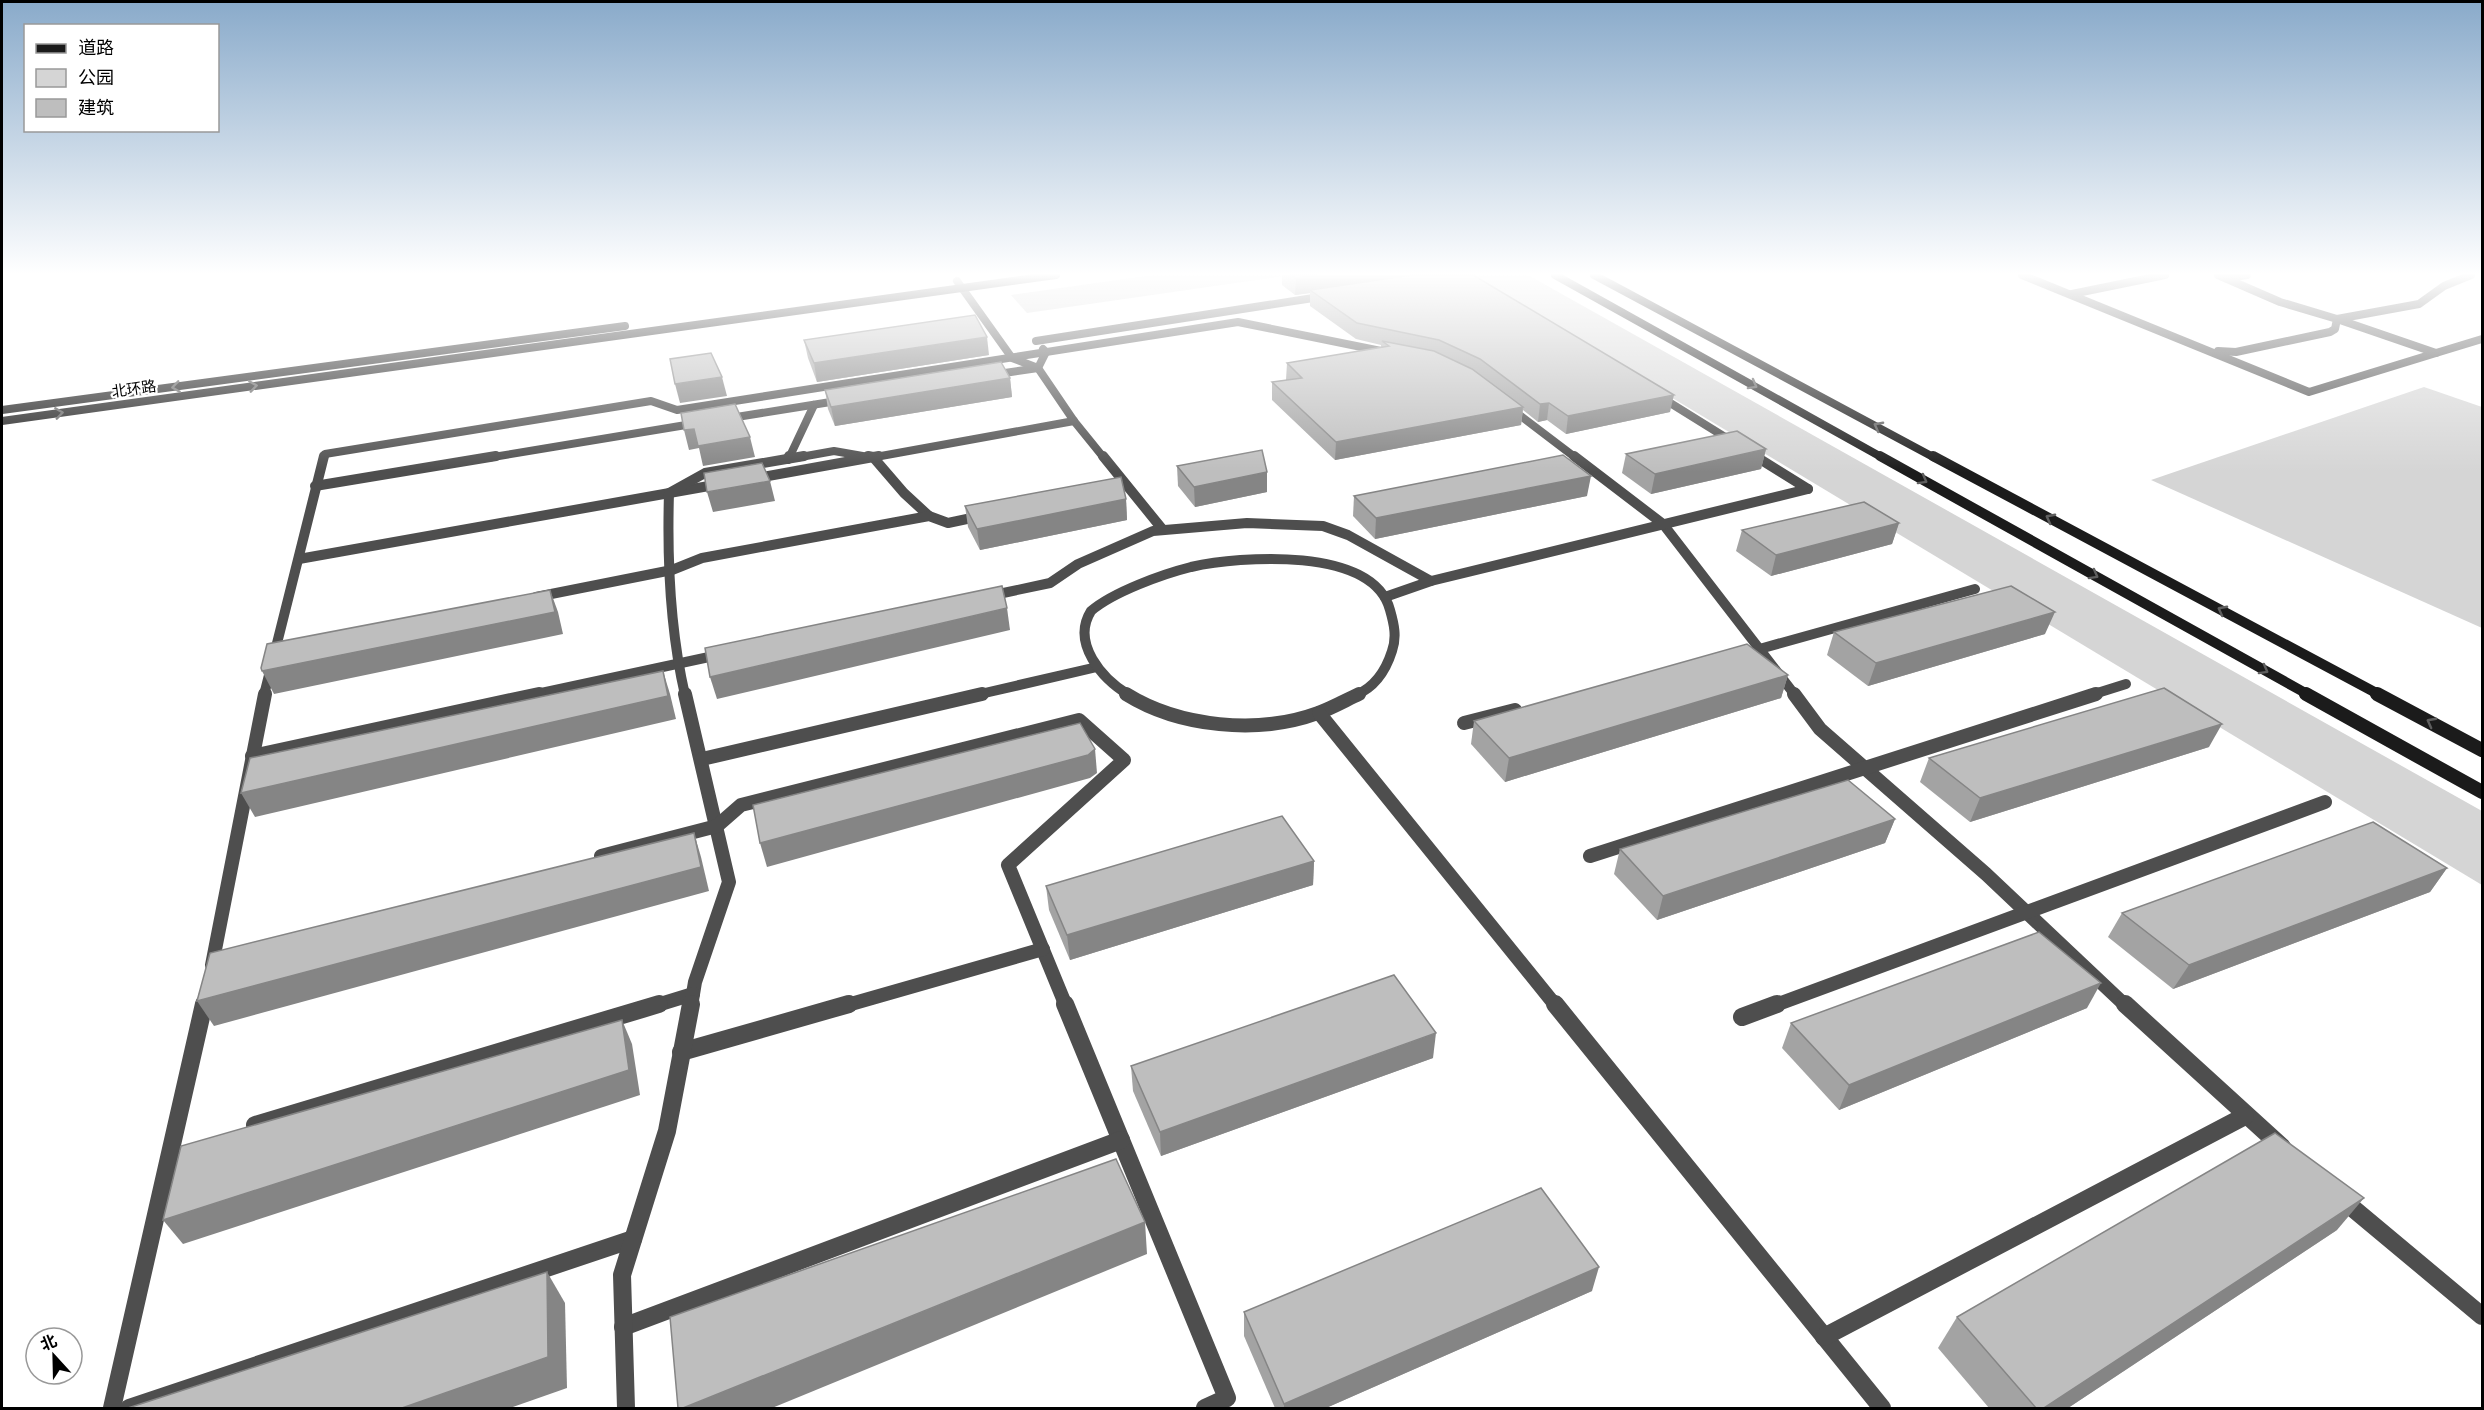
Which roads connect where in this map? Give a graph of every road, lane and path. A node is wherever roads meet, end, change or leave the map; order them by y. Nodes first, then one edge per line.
1 (532, 341) edge
2 (566, 341) edge
3 (1000, 341) edge
4 (1037, 341) edge
5 (1118, 341) edge
6 (1329, 341) edge
7 (1673, 341) edge
8 (1717, 341) edge
9 (2183, 341) edge
10 (2289, 341) edge
11 (2400, 341) edge
12 (2476, 341) edge
13 (2208, 351) junction
14 (1046, 352) junction
15 (2436, 353) junction
16 (1402, 356) edge
17 (1012, 357) junction
18 (1038, 368) junction
19 (979, 377) edge
20 (1653, 393) edge
21 (849, 399) edge
22 (1502, 402) edge
23 (814, 405) junction
24 (2, 410) edge
25 (2, 421) edge
26 (1074, 421) junction
27 (873, 457) junction
28 (788, 459) junction
29 (737, 481) edge
30 (725, 483) edge
31 (1126, 485) junction
32 (315, 486) junction
33 (1093, 492) edge
34 (669, 494) junction
35 (993, 514) edge
36 (929, 516) junction
37 (1663, 524) junction
38 (1163, 530) junction
39 (299, 559) junction
40 (672, 570) junction
41 (1431, 581) junction
42 (1975, 589) dead end
43 (1385, 597) junction
44 (980, 598) edge
45 (520, 600) edge
46 (1761, 649) junction
47 (736, 651) edge
48 (1738, 654) edge
49 (678, 664) junction
50 (1097, 667) junction
51 (2126, 684) dead end
52 (1532, 706) edge
53 (1319, 713) junction
54 (1464, 723) dead end
55 (2482, 750) edge
56 (252, 756) junction
57 (702, 759) junction
58 (1864, 768) junction
59 (2482, 792) edge
60 (2325, 802) dead end
61 (717, 826) junction
62 (1590, 856) dead end
63 (591, 858) edge
64 (2026, 913) junction
65 (1042, 949) junction
66 (693, 994) junction
67 (1742, 1017) dead end
68 (681, 1052) junction
69 (2246, 1116) junction
70 (239, 1130) edge
71 (1121, 1140) junction
72 (194, 1143) edge
73 (171, 1150) junction
74 (2291, 1155) edge
75 (2336, 1194) edge
76 (633, 1239) junction
77 (2482, 1316) edge
78 (623, 1327) junction
79 (1824, 1337) junction
80 (112, 1408) edge
81 (129, 1408) edge
82 (626, 1408) edge
83 (1205, 1408) edge
84 (1882, 1408) edge

1 -> 24 main road, 北环路
25 -> 2 main road, 北环路
3 - 17 street
4 - 14 street
5 - 14 street
6 - 16 street
7 -> 59 main road
55 -> 8 main road
9 - 13 street
10 - 13 street
11 - 15 street
12 - 15 street
13 - 15 street
14 - 17 street
14 - 18 street
17 - 18 street
17 - 32 street
18 - 19 street
18 - 26 street
20 - 37 street
21 - 23 street
22 - 37 street
23 - 28 street
23 - 32 street
26 - 27 street
26 - 31 street
27 - 28 street
27 - 29 street
27 - 36 street
28 - 34 street
30 - 34 street
31 - 33 street
31 - 38 street
32 - 39 street
34 - 39 street
34 - 40 street
35 - 36 street
36 - 40 street
37 - 41 street
37 - 46 street
38 - 41 street
38 - 44 street
39 - 56 street
40 - 45 street
40 - 49 street
41 - 43 street
42 - 46 street
43 - 50 street
43 - 53 street
46 - 48 street
46 - 58 street
47 - 49 street
49 - 56 street
49 - 57 street
50 - 53 street
50 - 57 street
51 - 58 street
52 - 54 street
53 - 79 street
56 - 73 street
57 - 61 street
58 - 62 street
58 - 64 street
60 - 64 street
61 - 63 street
61 - 65 street
61 - 66 street
64 - 67 street
64 - 69 street
65 - 68 street
65 - 71 street
66 - 68 street
66 - 70 street
68 - 76 street
69 - 74 street
69 - 79 street
71 - 78 street
71 - 83 street
72 - 73 street
73 - 80 street
75 - 77 street
76 - 78 street
76 - 81 street
78 - 82 street
79 - 84 street

